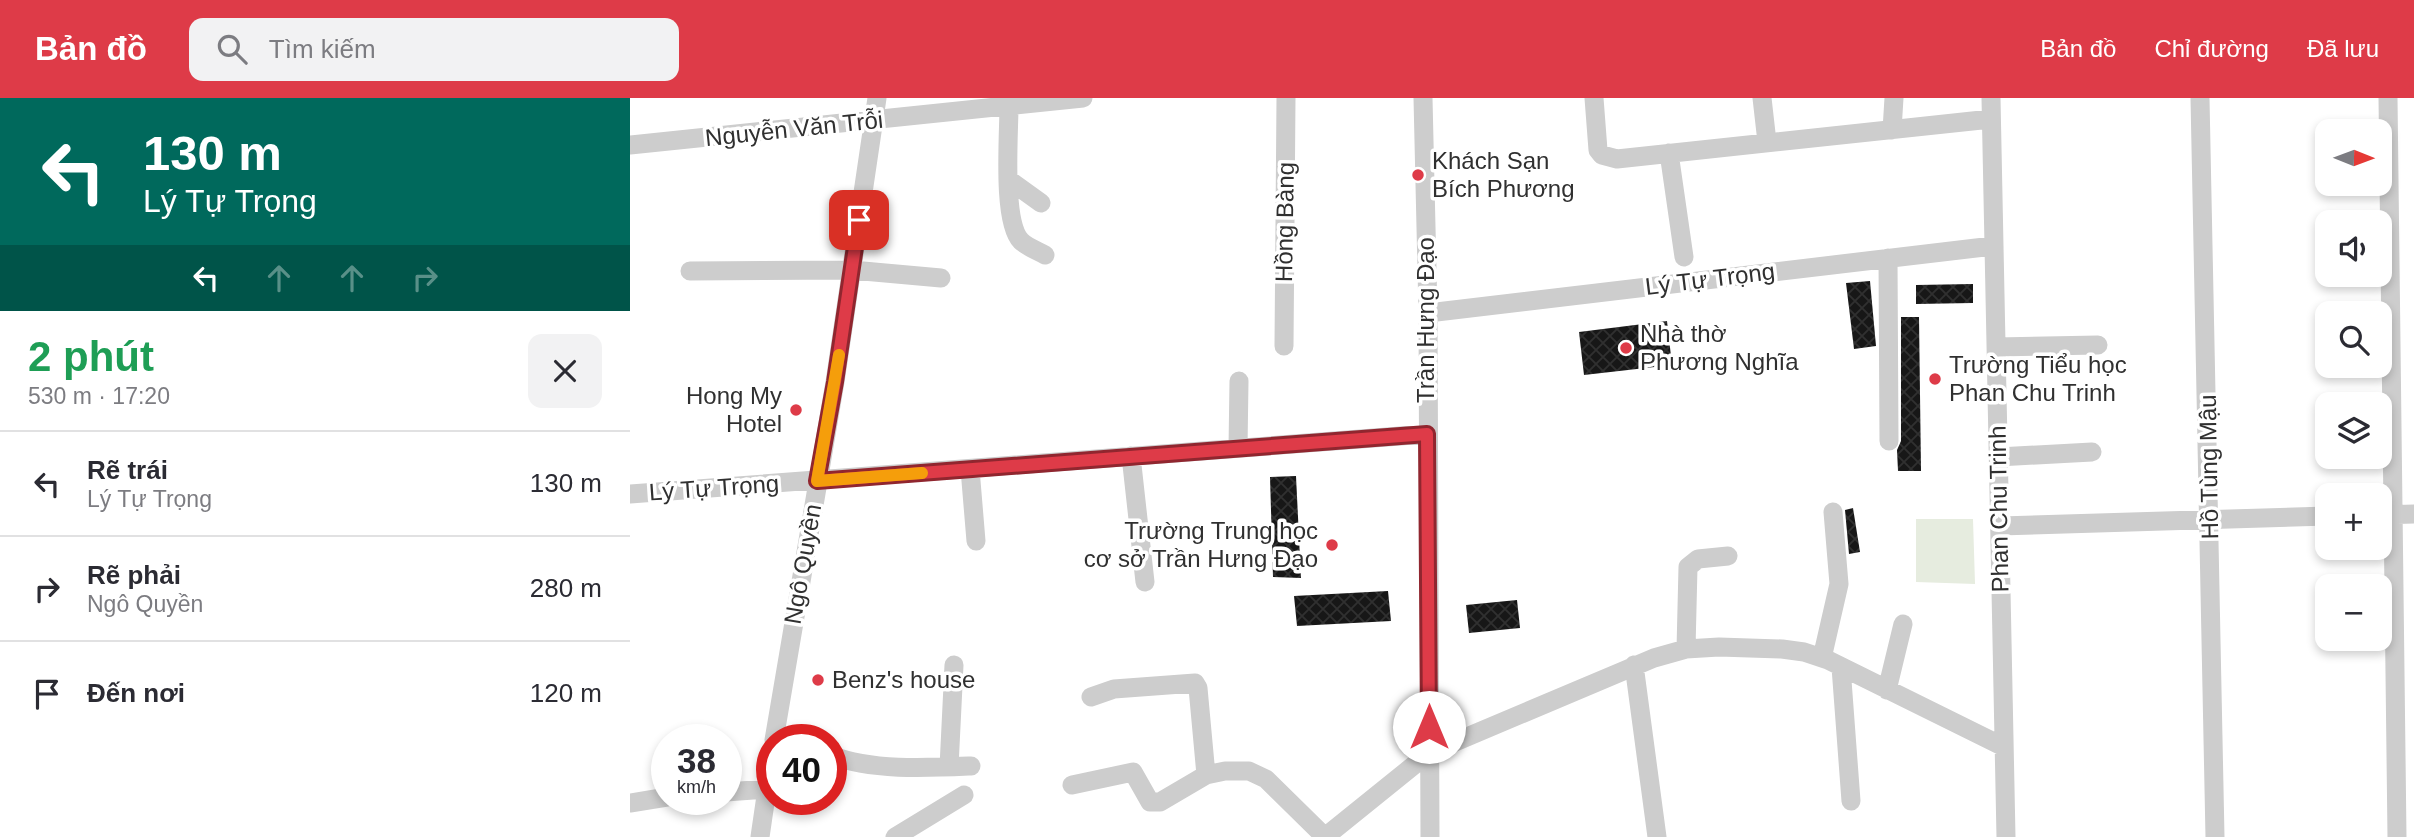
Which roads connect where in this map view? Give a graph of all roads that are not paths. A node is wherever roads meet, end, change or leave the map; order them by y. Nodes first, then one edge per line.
1 (877, 98) edge
2 (1083, 98) edge
3 (1286, 98) edge
4 (1423, 98) edge
5 (1594, 98) edge
6 (1762, 98) edge
7 (1894, 98) edge
8 (1990, 98) edge
9 (2200, 98) edge
10 (2388, 98) edge
11 (1009, 106) junction
12 (874, 120) junction
13 (1991, 120) junction
14 (1892, 130) junction
15 (1767, 142) junction
16 (630, 145) edge
17 (1669, 153) junction
18 (1009, 180) junction
19 (1041, 203) dead end
20 (1993, 246) junction
21 (1045, 255) dead end
22 (1684, 257) dead end
23 (1888, 258) junction
24 (852, 270) junction
25 (690, 271) dead end
26 (942, 278) dead end
27 (1428, 313) junction
28 (2098, 345) dead end
29 (1284, 346) dead end
30 (1996, 347) junction
31 (1239, 381) dead end
32 (1427, 434) junction
33 (1889, 441) dead end
34 (1238, 448) junction
35 (2092, 452) dead end
36 (1131, 456) junction
37 (1998, 457) junction
38 (970, 469) junction
39 (817, 481) junction
40 (2386, 483) edge
41 (630, 494) edge
42 (1833, 512) dead end
43 (2392, 514) edge
44 (2414, 514) edge
45 (2315, 516) edge
46 (2210, 520) junction
47 (2000, 526) junction
48 (976, 541) dead end
49 (1728, 556) dead end
50 (2388, 560) edge
51 (1145, 582) dead end
52 (1903, 624) dead end
53 (1686, 649) junction
54 (1822, 658) junction
55 (954, 665) dead end
56 (1634, 665) junction
57 (1841, 667) junction
58 (1887, 690) junction
59 (1091, 697) dead end
60 (777, 724) edge
61 (2004, 747) junction
62 (1429, 753) junction
63 (847, 760) edge
64 (971, 766) dead end
65 (949, 767) junction
66 (1206, 775) junction
67 (1072, 785) dead end
68 (964, 795) dead end
69 (651, 800) edge
70 (1851, 801) dead end
71 (630, 803) edge
72 (763, 815) edge
73 (760, 837) edge
74 (895, 837) edge
75 (1325, 837) edge
76 (1430, 837) edge
77 (1657, 837) edge
78 (2006, 837) edge
79 (2215, 837) edge
80 (2397, 837) edge

1 - 12 street, Ngô Quyền
2 - 11 street, Nguyễn Văn Trỗi
3 - 29 street, Hồng Bàng
4 - 27 street, Trần Hưng Đạo
5 - 17 street
6 - 15 street
7 - 14 street
8 - 13 street, Phan Chu Trinh
9 - 46 street, Hồ Tùng Mậu
10 - 40 street
11 - 12 street, Nguyễn Văn Trỗi
11 - 18 street
12 - 16 street, Nguyễn Văn Trỗi
12 - 24 street, Ngô Quyền
13 - 14 street
13 - 20 street, Phan Chu Trinh
14 - 15 street
15 - 17 street
17 - 22 street
18 - 19 street
18 - 21 street
20 - 23 street, Lý Tự Trọng
20 - 30 street, Phan Chu Trinh
23 - 27 street, Lý Tự Trọng
23 - 33 street
24 - 25 street
24 - 26 street
24 - 39 street, Ngô Quyền
27 - 32 street, Trần Hưng Đạo
28 - 30 street
30 - 37 street, Phan Chu Trinh
31 - 34 street
32 - 34 street, Lý Tự Trọng
32 - 62 street, Trần Hưng Đạo
34 - 36 street, Lý Tự Trọng
35 - 37 street
36 - 38 street, Lý Tự Trọng
36 - 51 street
37 - 47 street, Phan Chu Trinh
38 - 39 street, Lý Tự Trọng
38 - 48 street
39 - 41 street, Lý Tự Trọng
39 - 60 street, Ngô Quyền
42 - 54 street
43 - 44 street
45 - 46 street
46 - 47 street
46 - 79 street, Hồ Tùng Mậu
47 - 61 street, Phan Chu Trinh
49 - 53 street
50 - 80 street
52 - 58 street
53 - 54 street
53 - 56 street
54 - 57 street
55 - 65 street
56 - 62 street
56 - 77 street
57 - 58 street
57 - 70 street
58 - 61 street
59 - 66 street
61 - 78 street, Phan Chu Trinh
62 - 75 street
62 - 76 street, Trần Hưng Đạo
63 - 65 street
64 - 65 street
66 - 67 street
66 - 75 street
68 - 74 street
69 - 71 street
72 - 73 street

